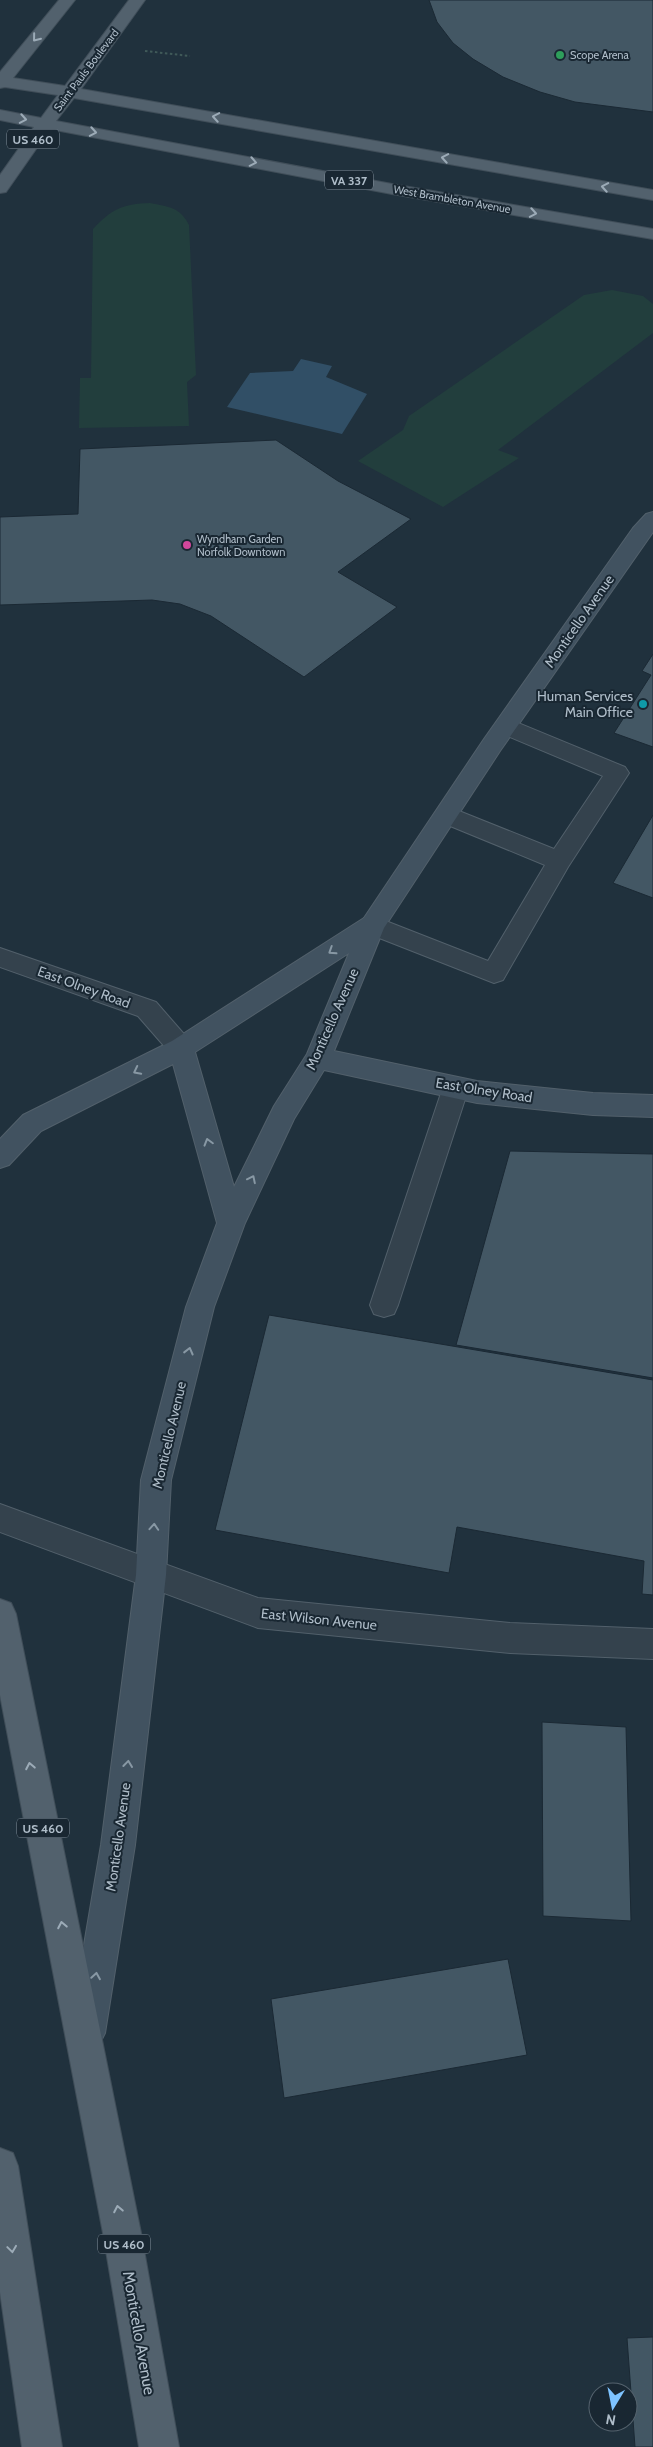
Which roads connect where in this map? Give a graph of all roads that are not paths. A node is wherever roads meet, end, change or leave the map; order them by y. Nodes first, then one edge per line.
1 (67, 0) edge
2 (138, 0) edge
3 (1, 82) edge
4 (69, 91) junction
5 (0, 115) edge
6 (45, 123) junction
7 (0, 188) edge
8 (653, 195) edge
9 (653, 234) edge
10 (649, 530) edge
11 (506, 726) junction
12 (446, 815) junction
13 (559, 861) junction
14 (373, 925) junction
15 (0, 957) edge
16 (181, 1048) junction
17 (318, 1058) junction
18 (456, 1087) junction
19 (653, 1106) edge
20 (0, 1157) edge
21 (231, 1222) junction
22 (384, 1305) dead end
23 (0, 1518) edge
24 (150, 1575) junction
25 (0, 1614) edge
26 (653, 1644) edge
27 (86, 2042) junction
28 (0, 2166) edge
29 (40, 2443) edge
30 (159, 2447) edge

1 -> 3 main road
2 - 4 main road, Saint Pauls Boulevard
3 - 4 main road
4 - 6 main road, Saint Pauls Boulevard / US 460
8 -> 4 main road
5 -> 6 main road, VA 337
6 - 7 main road, Saint Pauls Boulevard / US 460
6 -> 9 main road, West Brambleton Avenue / VA 337
10 - 11 main road, Monticello Avenue
11 - 12 main road, Monticello Avenue
11 - 13 street
12 - 13 street
12 - 14 main road, Monticello Avenue
13 - 14 street
14 -> 16 main road, Monticello Avenue
14 - 17 main road, Monticello Avenue
15 - 16 street, East Olney Road
16 -> 20 main road, Monticello Avenue
21 -> 16 main road
17 - 18 main road, East Olney Road
21 -> 17 main road, Monticello Avenue
18 - 19 main road, East Olney Road
18 - 22 street
24 -> 21 main road, Monticello Avenue
23 - 24 street, East Wilson Avenue
24 - 26 street, East Wilson Avenue
27 -> 24 main road, Monticello Avenue
27 -> 25 main road, Monticello Avenue / US 460
30 -> 27 main road, Monticello Avenue / US 460
28 -> 29 main road

